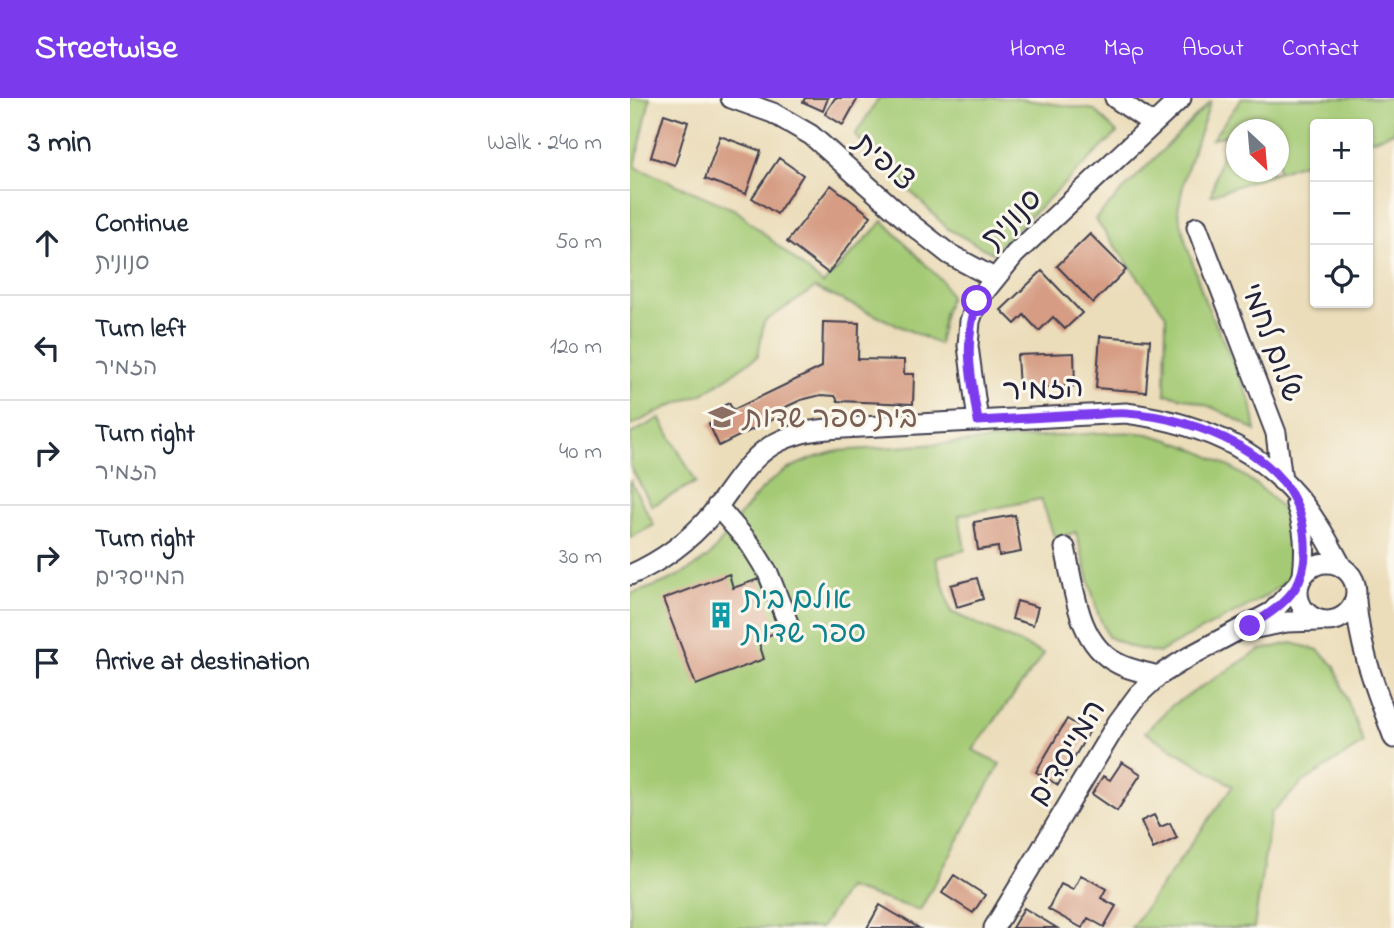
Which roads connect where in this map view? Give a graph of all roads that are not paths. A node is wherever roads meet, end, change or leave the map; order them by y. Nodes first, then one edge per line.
1 (732, 98) edge
2 (1115, 98) edge
3 (1181, 98) edge
4 (1153, 124) junction
5 (1197, 227) dead end
6 (993, 278) junction
7 (978, 421) junction
8 (1284, 483) junction
9 (718, 506) junction
10 (1065, 548) dead end
11 (1342, 567) junction
12 (630, 575) edge
13 (1301, 579) junction
14 (1356, 600) junction
15 (1324, 621) junction
16 (788, 623) dead end
17 (1222, 639) junction
18 (1369, 670) junction
19 (1158, 676) junction
20 (1394, 738) edge
21 (993, 928) edge

1 - 6 street, צופית
2 - 4 street
3 - 4 street, סנונית
4 - 6 street, סנונית
5 - 8 street, שלום לחמי
6 - 7 street, סנונית
7 - 8 street, הזמיר
7 - 9 street, הזמיר
8 - 11 street, הזמיר
8 - 13 street, הזמיר
9 - 12 street, הזמיר
9 - 16 street
10 - 19 street
11 - 13 street
11 - 14 street
13 - 15 street
13 - 17 street, המייסדים
14 - 15 street
14 - 18 street
15 - 17 street, המייסדים
15 - 18 street
17 - 19 street, המייסדים
18 - 20 street
19 - 21 street, המייסדים

